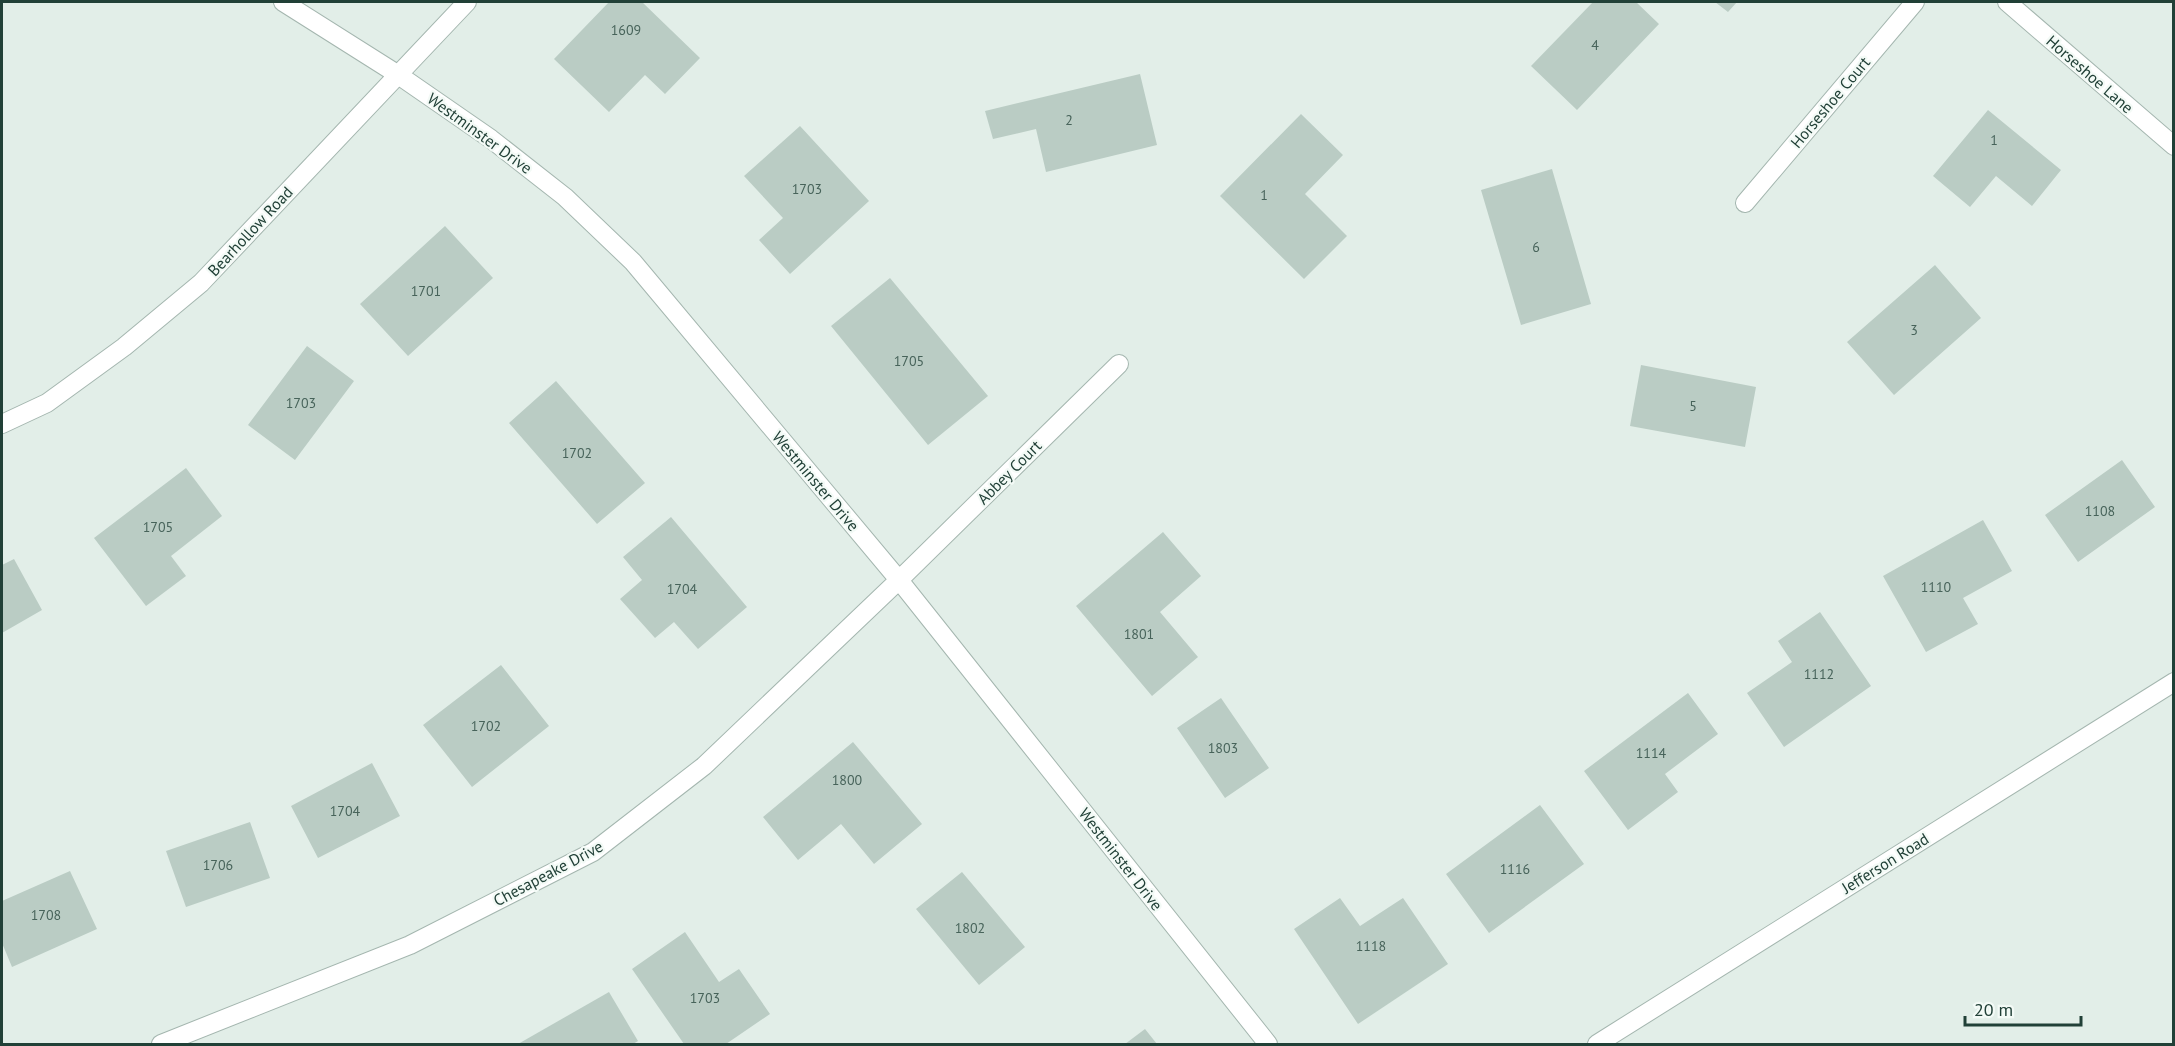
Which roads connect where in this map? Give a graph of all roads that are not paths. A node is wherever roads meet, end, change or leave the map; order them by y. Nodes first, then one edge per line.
1 (283, 2) edge
2 (467, 2) edge
3 (1915, 2) edge
4 (2007, 2) edge
5 (397, 74) junction
6 (2174, 146) edge
7 (1745, 203) dead end
8 (1119, 364) dead end
9 (2, 423) edge
10 (899, 580) junction
11 (2174, 682) edge
12 (161, 1044) edge
13 (1268, 1044) edge
14 (1597, 1044) edge

1 - 5 street, Westminster Drive
2 - 5 street, Bearhollow Road
3 - 7 street, Horseshoe Court
4 - 6 street, Horseshoe Lane
5 - 9 street, Bearhollow Road
5 - 10 street, Westminster Drive
8 - 10 street, Abbey Court
10 - 12 street, Chesapeake Drive
10 - 13 street, Westminster Drive
11 - 14 street, Jefferson Road

